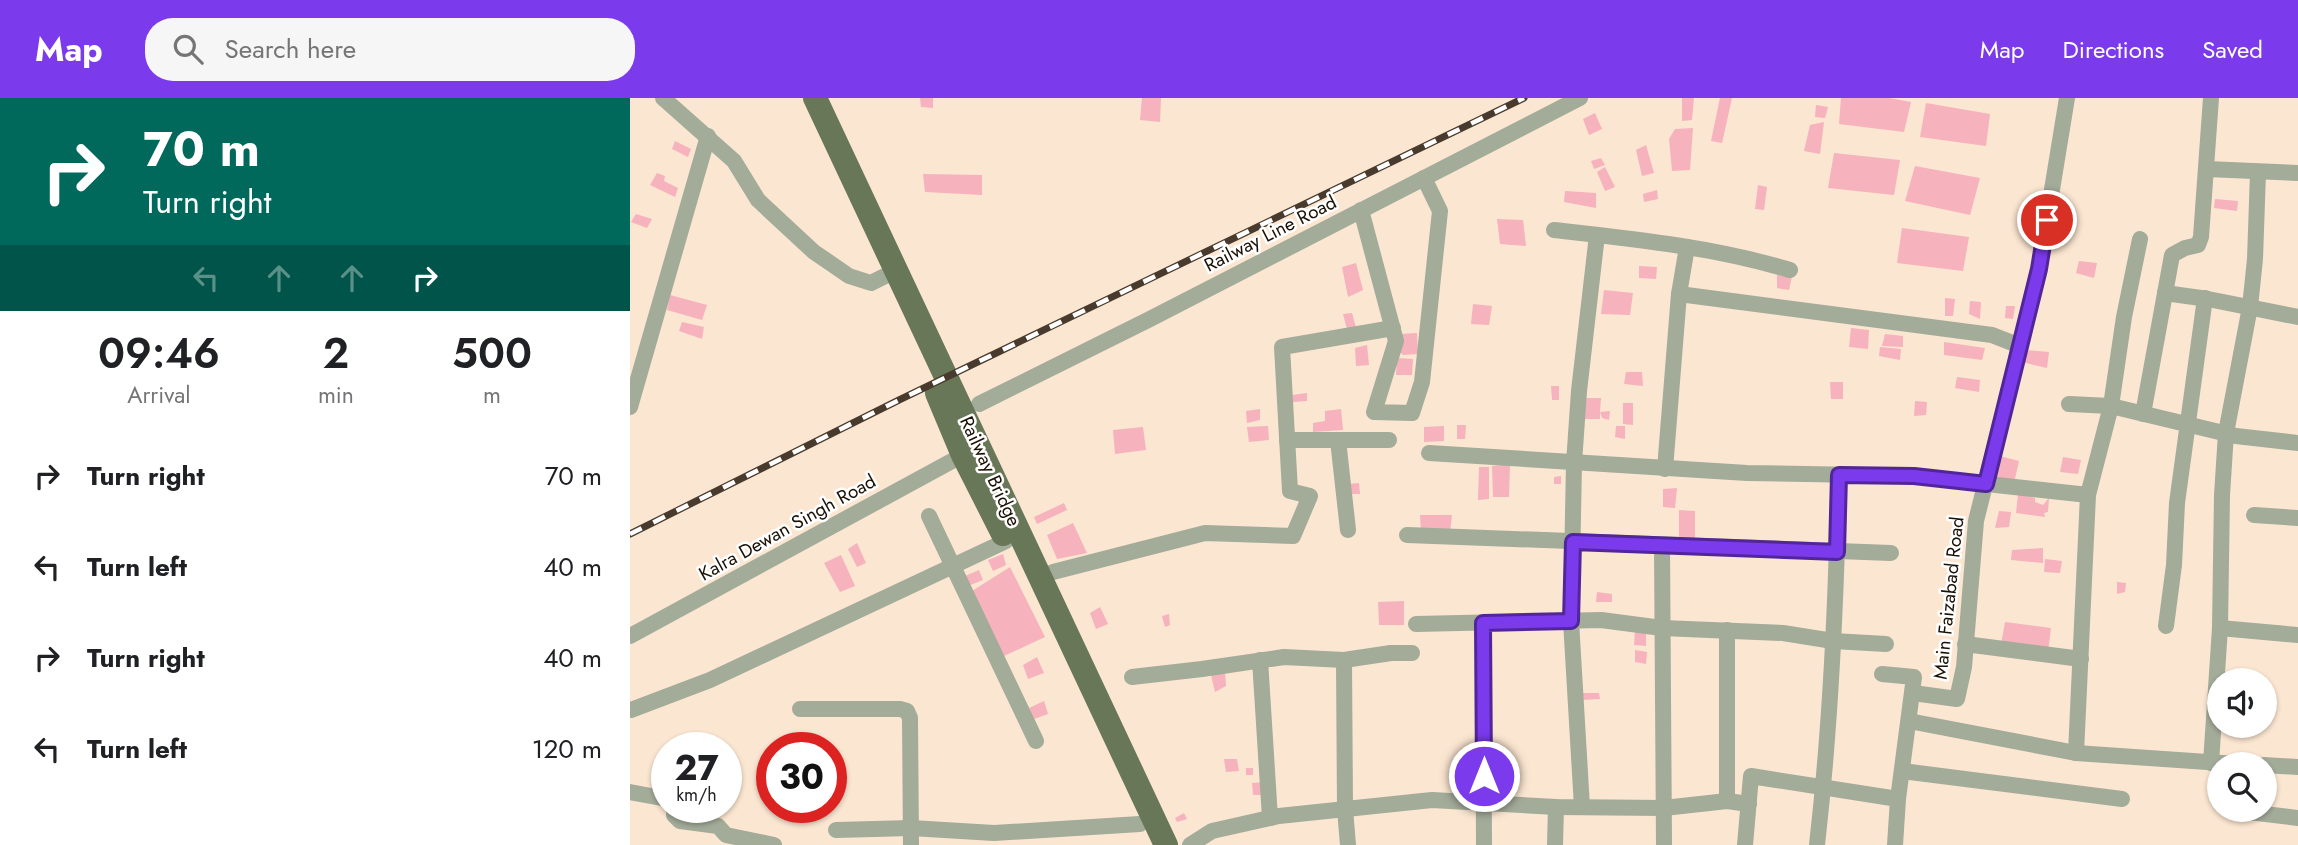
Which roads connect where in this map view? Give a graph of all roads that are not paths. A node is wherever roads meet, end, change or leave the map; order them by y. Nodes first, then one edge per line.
1 (663, 98) edge
2 (799, 98) edge
3 (815, 98) edge
4 (832, 98) edge
5 (1580, 98) edge
6 (2067, 98) edge
7 (2211, 98) edge
8 (708, 136) junction
9 (2207, 169) junction
10 (2258, 173) junction
11 (2298, 173) edge
12 (1424, 178) junction
13 (1362, 210) junction
14 (1554, 230) dead end
15 (1597, 235) junction
16 (2140, 239) dead end
17 (1687, 247) junction
18 (1790, 270) dead end
19 (887, 275) junction
20 (2165, 293) junction
21 (1679, 294) junction
22 (2205, 298) junction
23 (2250, 307) junction
24 (2298, 317) edge
25 (1393, 328) junction
26 (2020, 346) junction
27 (979, 404) junction
28 (2068, 404) dead end
29 (2110, 406) junction
30 (630, 407) edge
31 (2143, 414) junction
32 (2188, 424) junction
33 (2225, 433) junction
34 (1287, 440) junction
35 (1338, 440) junction
36 (1390, 440) dead end
37 (2298, 443) edge
38 (1429, 453) dead end
39 (963, 455) junction
40 (1574, 463) junction
41 (1665, 469) junction
42 (1839, 475) junction
43 (1986, 484) junction
44 (2088, 495) junction
45 (2254, 515) dead end
46 (929, 516) dead end
47 (2298, 518) edge
48 (1348, 530) dead end
49 (1407, 535) dead end
50 (1006, 541) junction
51 (1573, 542) junction
52 (1662, 544) junction
53 (1837, 552) junction
54 (1891, 553) dead end
55 (953, 567) junction
56 (1054, 572) junction
57 (1571, 621) junction
58 (1483, 623) junction
59 (1416, 624) dead end
60 (2166, 626) dead end
61 (1662, 628) junction
62 (2220, 628) junction
63 (1727, 630) junction
64 (2298, 635) edge
65 (630, 636) edge
66 (1833, 641) junction
67 (1886, 644) dead end
68 (1965, 644) junction
69 (1412, 653) dead end
70 (2081, 659) junction
71 (1260, 660) junction
72 (1344, 660) junction
73 (1882, 674) dead end
74 (1132, 677) dead end
75 (1913, 692) junction
76 (800, 709) dead end
77 (631, 710) edge
78 (1909, 721) junction
79 (1036, 741) dead end
80 (2212, 752) edge
81 (2076, 753) junction
82 (2207, 763) edge
83 (2277, 766) edge
84 (2298, 767) edge
85 (1902, 771) junction
86 (1824, 787) junction
87 (630, 792) edge
88 (651, 796) edge
89 (1898, 799) junction
90 (2122, 799) dead end
91 (1484, 801) junction
92 (1727, 801) junction
93 (1749, 804) junction
94 (1556, 807) junction
95 (1582, 807) junction
96 (1345, 808) junction
97 (1664, 808) junction
98 (2277, 815) edge
99 (1270, 818) junction
100 (2298, 818) edge
101 (695, 823) edge
102 (836, 830) dead end
103 (1145, 835) edge
104 (911, 837) edge
105 (775, 845) edge
106 (1166, 845) edge
107 (1179, 845) edge
108 (1190, 845) edge
109 (1348, 845) edge
110 (1483, 845) edge
111 (1555, 845) edge
112 (1664, 845) edge
113 (1745, 845) edge
114 (1817, 845) edge
115 (1895, 845) edge

1 - 8 street
2 - 19 main road
3 - 106 main road, Railway Bridge
4 - 27 main road
5 - 12 street, Railway Line Road
6 - 26 street, Main Faizabad Road
7 - 9 street
8 - 19 street
8 - 30 street
9 - 10 street
9 - 20 street
10 - 11 street
10 - 23 street
12 - 13 street, Railway Line Road
12 - 25 street
13 - 25 street
13 - 27 street, Railway Line Road
14 - 15 street
15 - 17 street
15 - 40 street
16 - 29 street
17 - 18 street
17 - 21 street
19 - 39 main road
20 - 22 street
20 - 31 street
21 - 26 street
21 - 41 street
22 - 23 street
22 - 32 street
23 - 24 street
23 - 33 street
25 - 34 street
26 - 43 street, Main Faizabad Road
27 - 56 main road
28 - 29 street
29 - 31 street
29 - 44 street
31 - 32 street
32 - 33 street
32 - 60 street
33 - 37 street
33 - 62 street
34 - 35 street
34 - 56 street
35 - 36 street
35 - 48 street
38 - 40 street
39 - 50 main road
39 - 65 street, Kalra Dewan Singh Road
40 - 41 street
40 - 51 street
41 - 42 street
42 - 43 street
42 - 53 street
43 - 44 street
43 - 68 street, Main Faizabad Road
44 - 70 street
45 - 47 street
46 - 55 street
49 - 51 street
50 - 55 street
50 - 103 main road
51 - 52 street
51 - 57 street
52 - 53 street
52 - 61 street
53 - 54 street
53 - 66 street
55 - 77 street
55 - 79 street
56 - 107 main road
57 - 58 street
57 - 61 street
57 - 95 street
58 - 59 street
58 - 91 street
61 - 63 street
61 - 97 street
62 - 64 street
62 - 80 street
63 - 66 street
63 - 92 street
66 - 67 street
66 - 86 street
68 - 70 street
68 - 75 street, Main Faizabad Road
69 - 72 street
70 - 81 street
71 - 72 street
71 - 74 street
71 - 99 street
72 - 96 street
73 - 75 street
75 - 78 street, Main Faizabad Road
76 - 104 street
78 - 81 street
78 - 85 street, Main Faizabad Road
81 - 82 street
83 - 84 street
85 - 89 street, Main Faizabad Road
85 - 90 street
86 - 89 street
86 - 93 street
86 - 114 street
87 - 88 street
89 - 115 street, Main Faizabad Road
91 - 94 street
91 - 96 street
91 - 110 street
92 - 93 street
92 - 97 street
93 - 113 street
94 - 95 street
94 - 111 street
95 - 97 street
96 - 99 street
96 - 109 street
97 - 112 street
98 - 100 street
99 - 108 street
101 - 105 street
102 - 104 street
103 - 104 street

